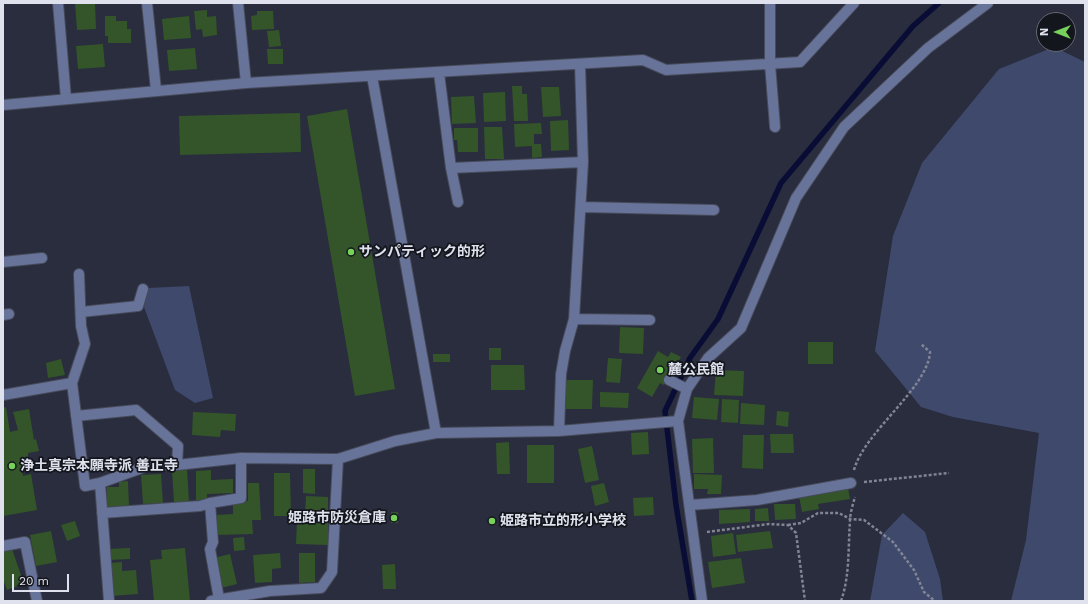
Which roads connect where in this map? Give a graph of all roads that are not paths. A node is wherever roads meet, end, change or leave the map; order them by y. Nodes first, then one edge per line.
1 (58, 3) edge
2 (147, 3) edge
3 (238, 3) edge
4 (770, 3) edge
5 (854, 3) edge
6 (988, 3) edge
7 (580, 64) junction
8 (770, 64) junction
9 (439, 73) junction
10 (372, 76) junction
11 (246, 83) junction
12 (156, 90) junction
13 (66, 99) junction
14 (3, 105) edge
15 (775, 127) dead end
16 (584, 162) junction
17 (451, 168) junction
18 (458, 202) dead end
19 (581, 207) junction
20 (714, 210) dead end
21 (42, 258) dead end
22 (3, 262) edge
23 (79, 274) dead end
24 (143, 289) dead end
25 (81, 312) junction
26 (574, 319) junction
27 (650, 320) dead end
28 (669, 380) dead end
29 (72, 383) junction
30 (687, 390) junction
31 (3, 395) edge
32 (76, 416) junction
33 (678, 421) junction
34 (559, 431) junction
35 (436, 433) junction
36 (241, 458) junction
37 (338, 459) junction
38 (177, 465) junction
39 (100, 483) junction
40 (855, 483) road end
41 (210, 503) junction
42 (690, 505) junction
43 (102, 513) junction
44 (3, 546) edge
45 (215, 600) edge
46 (37, 601) edge
47 (109, 601) edge
48 (702, 601) edge

1 - 13 street
2 - 12 street
3 - 11 street
4 - 8 street
5 - 8 street
6 - 30 street
7 - 8 street
7 - 9 street
7 - 16 street
8 - 15 street
9 - 10 street
9 - 17 street
10 - 11 street
10 - 35 street
11 - 12 street
12 - 13 street
13 - 14 street
16 - 17 street
16 - 19 street
17 - 18 street
19 - 20 street
19 - 26 street
21 - 22 street
23 - 25 street
24 - 25 street
25 - 29 street
26 - 27 street
26 - 34 street
28 - 30 street
29 - 31 street
29 - 32 street
30 - 33 street
32 - 38 street
32 - 39 street
33 - 34 street
33 - 42 street
34 - 35 street
35 - 37 street
36 - 37 street
36 - 38 street
36 - 41 street
37 - 45 street
38 - 39 street
39 - 43 street
40 - 42 street
41 - 43 street
41 - 45 street
42 - 48 street
43 - 47 street
44 - 46 street

